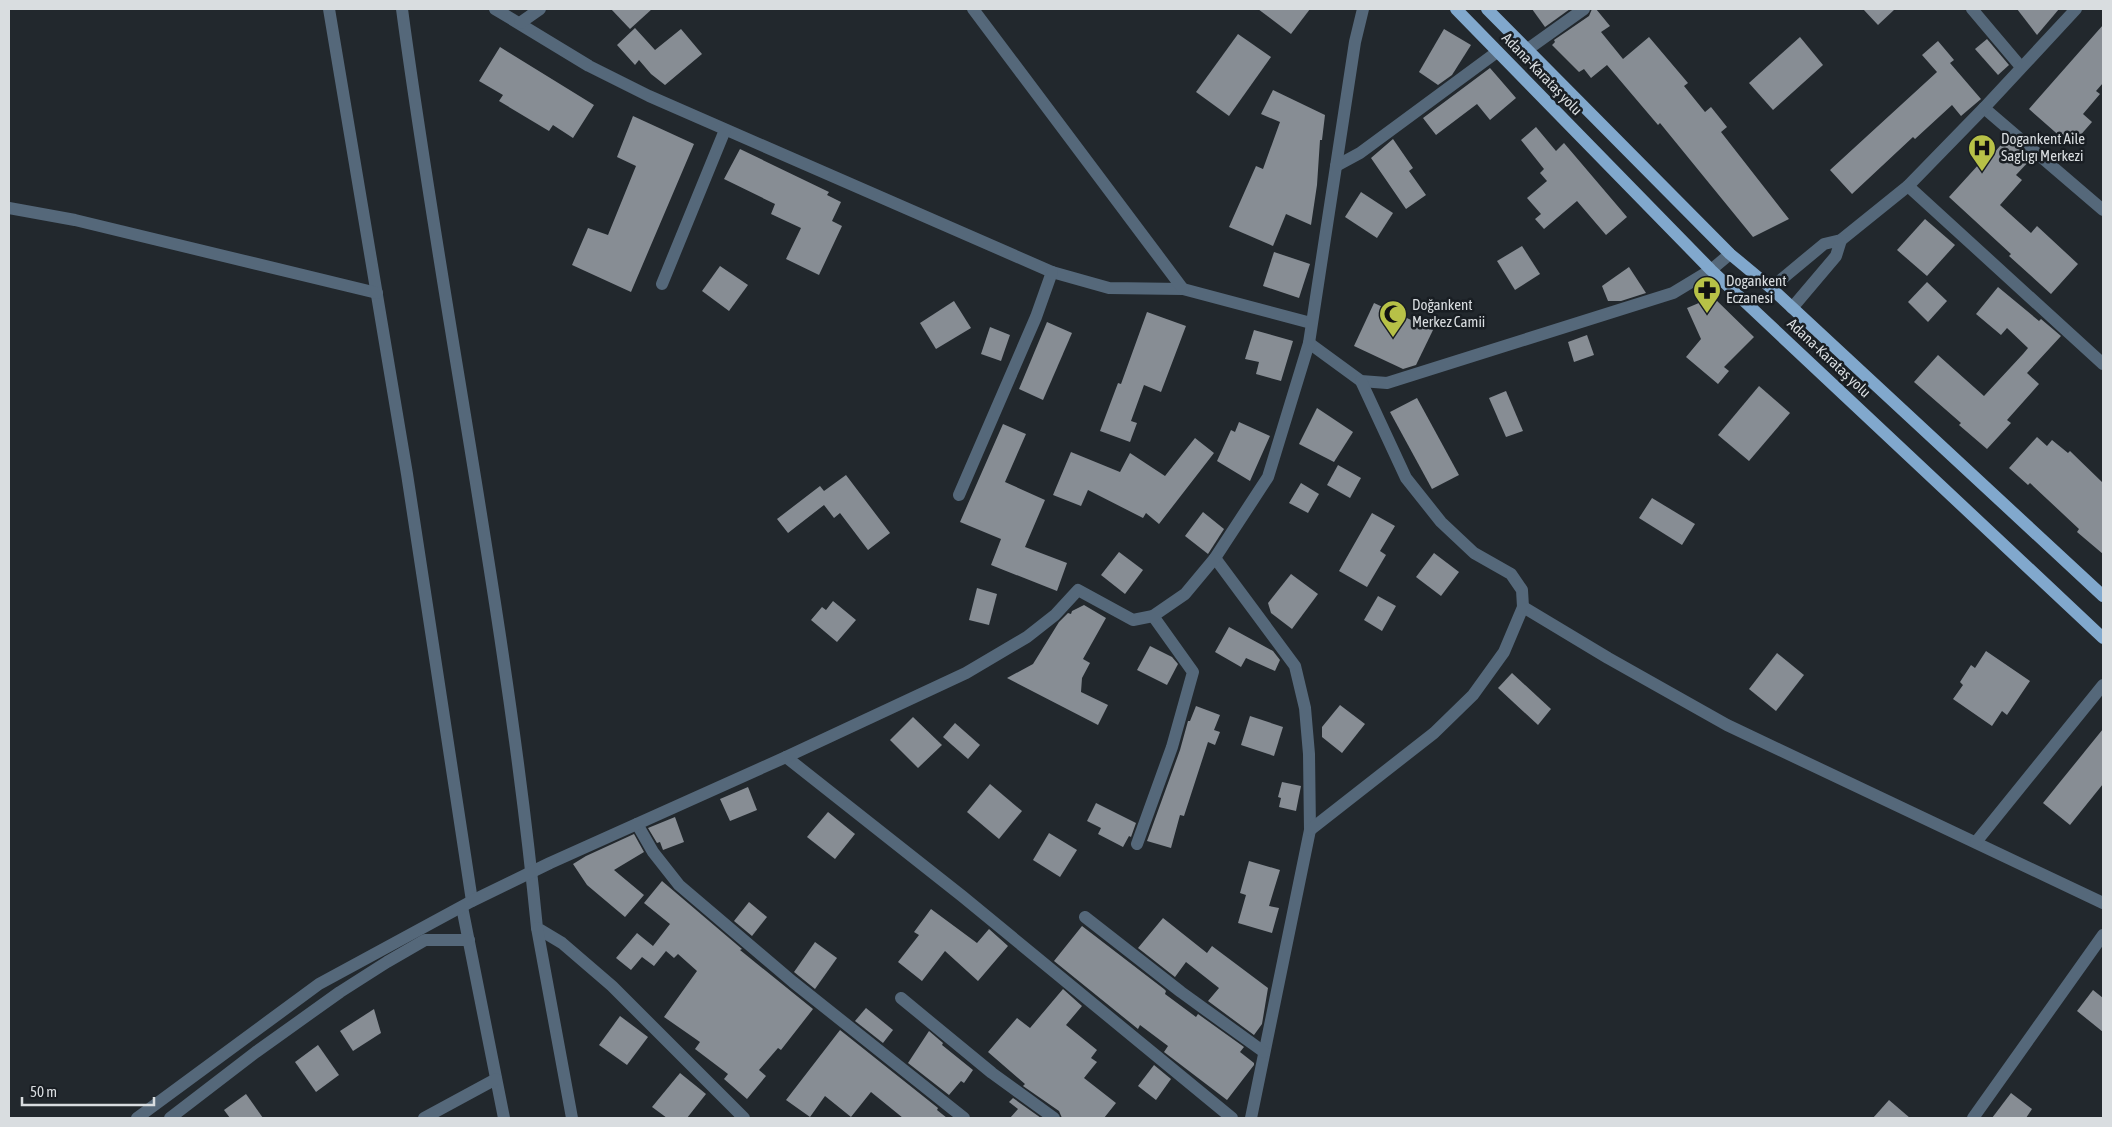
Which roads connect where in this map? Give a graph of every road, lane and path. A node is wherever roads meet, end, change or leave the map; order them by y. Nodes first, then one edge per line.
1 (329, 9) edge
2 (402, 9) edge
3 (495, 9) edge
4 (540, 9) edge
5 (973, 9) edge
6 (1363, 9) edge
7 (1456, 9) edge
8 (1487, 9) edge
9 (1584, 9) edge
10 (1972, 9) edge
11 (2076, 9) edge
12 (520, 23) junction
13 (1528, 49) junction
14 (1497, 52) junction
15 (2021, 67) junction
16 (1984, 108) junction
17 (725, 130) junction
18 (1336, 166) junction
19 (1908, 186) junction
20 (9, 208) edge
21 (2103, 210) edge
22 (1842, 240) junction
23 (1730, 254) junction
24 (1712, 270) junction
25 (1052, 272) junction
26 (662, 284) dead end
27 (1771, 288) junction
28 (1183, 289) junction
29 (377, 294) junction
30 (1792, 308) junction
31 (1312, 323) junction
32 (1309, 343) junction
33 (2103, 364) edge
34 (1361, 381) junction
35 (959, 495) dead end
36 (1215, 558) junction
37 (2103, 596) edge
38 (1523, 607) junction
39 (1153, 616) junction
40 (2103, 638) edge
41 (2103, 685) edge
42 (786, 757) junction
43 (637, 824) junction
44 (1310, 830) junction
45 (1976, 842) junction
46 (1137, 844) dead end
47 (532, 872) junction
48 (2103, 903) edge
49 (467, 904) junction
50 (1085, 917) dead end
51 (537, 928) junction
52 (2103, 935) edge
53 (469, 940) junction
54 (901, 998) dead end
55 (1264, 1052) junction
56 (496, 1079) junction
57 (428, 1117) edge
58 (137, 1118) edge
59 (170, 1118) edge
60 (504, 1118) edge
61 (572, 1118) edge
62 (744, 1118) edge
63 (964, 1118) edge
64 (1054, 1118) edge
65 (1232, 1118) edge
66 (1250, 1118) edge
67 (1973, 1118) edge

1 - 29 street
2 - 47 street
3 - 12 street
4 - 12 street
5 - 28 street
6 - 18 street
7 - 14 main road, Adana-Karataş yolu
8 - 13 main road, Adana-Karataş yolu
9 - 13 street
10 - 15 street
11 - 15 street
12 - 17 street
13 - 23 main road, Adana-Karataş yolu
14 - 18 street
14 - 24 main road, Adana-Karataş yolu
15 - 16 street
16 - 19 street
16 - 21 street
17 - 25 street
17 - 26 street
18 - 31 street
19 - 22 street
19 - 33 street
20 - 29 street
22 - 27 street
22 - 30 street
23 - 24 street
23 - 27 main road, Adana-Karataş yolu
24 - 34 street
24 - 40 main road, Adana-Karataş yolu
25 - 28 street
25 - 35 street
27 - 30 main road, Adana-Karataş yolu
28 - 31 street
29 - 49 street
30 - 37 main road, Adana-Karataş yolu
31 - 32 street
32 - 34 street
32 - 36 street
34 - 38 street
36 - 39 street
36 - 44 street
38 - 44 street
38 - 45 street
39 - 42 street
39 - 46 street
41 - 45 street
42 - 43 street
42 - 65 street
43 - 47 street
43 - 63 street
44 - 55 street
45 - 48 street
47 - 49 street
47 - 51 street
49 - 53 street
49 - 58 street
50 - 55 street
51 - 61 street
51 - 62 street
52 - 67 street
53 - 56 street
53 - 59 street
54 - 64 street
55 - 66 street
56 - 57 street
56 - 60 street

